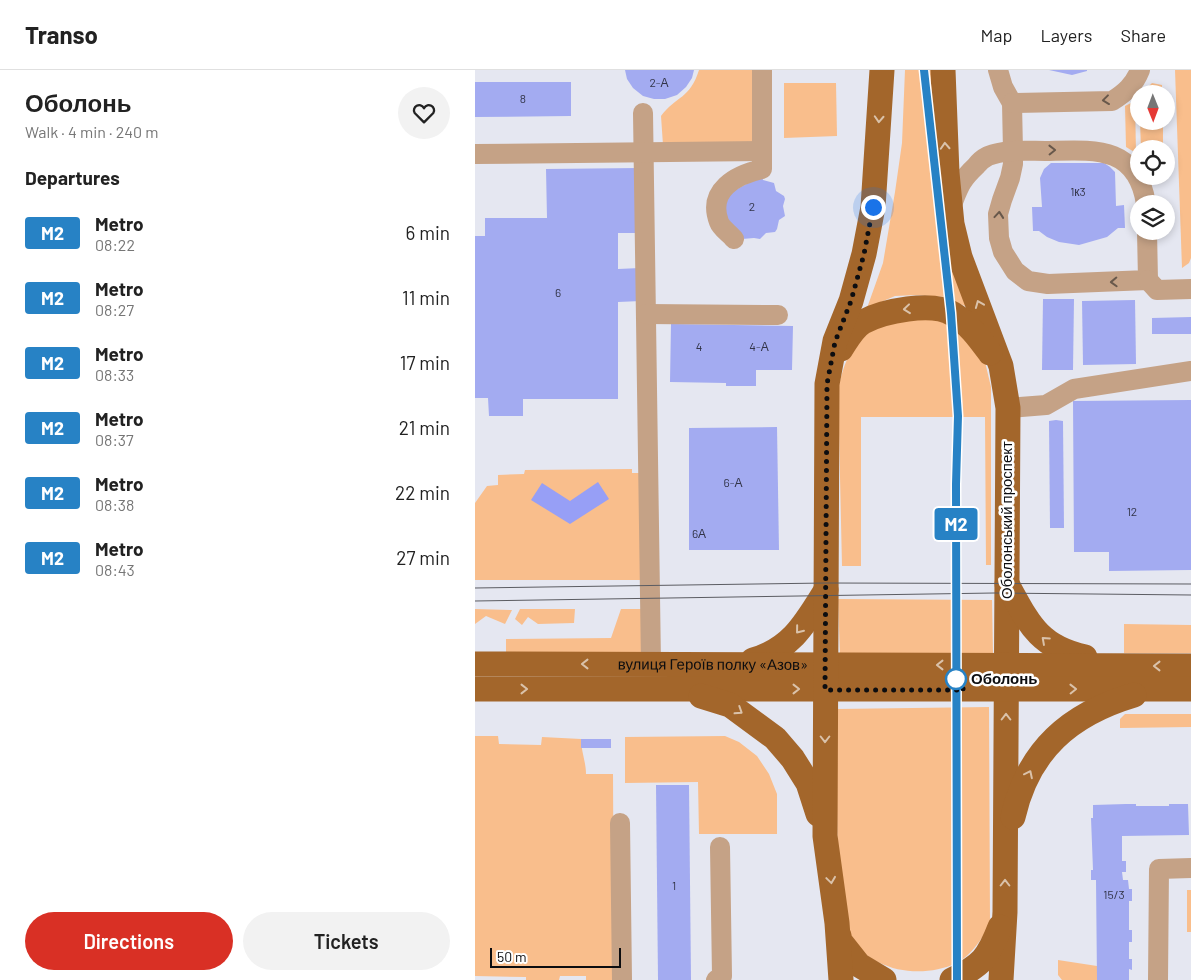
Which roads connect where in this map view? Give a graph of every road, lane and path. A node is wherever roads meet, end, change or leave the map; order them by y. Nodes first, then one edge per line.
1 (762, 70) edge
2 (882, 70) edge
3 (943, 70) edge
4 (997, 70) edge
5 (1140, 70) edge
6 (1012, 103) junction
7 (643, 113) dead end
8 (762, 151) junction
9 (1013, 151) junction
10 (644, 152) junction
11 (475, 154) edge
12 (1144, 195) edge
13 (950, 208) junction
14 (734, 239) dead end
15 (1147, 240) edge
16 (1149, 280) junction
17 (1191, 289) edge
18 (646, 314) junction
19 (778, 315) dead end
20 (1001, 366) junction
21 (1191, 371) edge
22 (827, 384) junction
23 (1008, 408) junction
24 (1007, 584) junction
25 (826, 590) junction
26 (475, 664) edge
27 (651, 664) junction
28 (738, 664) junction
29 (826, 665) junction
30 (1006, 665) junction
31 (1124, 666) junction
32 (1191, 666) edge
33 (475, 689) edge
34 (677, 689) junction
35 (1158, 689) junction
36 (1191, 689) edge
37 (825, 690) junction
38 (1006, 690) junction
39 (621, 823) dead end
40 (825, 836) junction
41 (720, 847) dead end
42 (1005, 854) junction
43 (1191, 868) edge
44 (1005, 912) junction
45 (837, 924) junction
46 (622, 980) edge
47 (716, 980) edge
48 (841, 980) edge
49 (884, 980) edge
50 (952, 980) edge
51 (1001, 980) edge
52 (1158, 980) edge

1 - 8 lane
2 -> 22 main road
13 -> 3 main road, Оболонський проспект
4 - 6 lane
5 -> 6 lane
6 - 9 lane
7 - 10 lane
8 - 10 lane
8 - 14 lane
9 -> 12 lane
9 - 13 lane
16 -> 9 lane
10 - 11 lane
10 - 18 lane
20 -> 13 main road, Оболонський проспект
15 - 16 lane
16 - 17 lane
18 - 19 lane
18 - 27 lane
20 -> 22 main road
20 - 23 main road, Оболонський проспект
21 - 23 lane
22 - 25 main road
23 - 24 main road, Оболонський проспект
24 - 30 main road, Оболонський проспект
31 -> 24 main road
25 -> 28 main road
25 - 29 main road
27 -> 26 main road, вулиця Героїв полку «Азов»
27 - 28 main road, вулиця Героїв полку «Азов»
28 - 29 main road, вулиця Героїв полку «Азов»
30 -> 29 main road, вулиця Героїв полку «Азов»
29 - 37 main road
30 - 31 main road, вулиця Героїв полку «Азов»
30 - 38 main road, Оболонський проспект
32 -> 31 main road, вулиця Героїв полку «Азов»
33 -> 34 main road, вулиця Героїв полку «Азов»
34 -> 37 main road, вулиця Героїв полку «Азов»
34 -> 40 main road
35 - 36 main road, вулиця Героїв полку «Азов»
38 -> 35 main road, вулиця Героїв полку «Азов»
42 -> 35 main road
37 - 38 main road, вулиця Героїв полку «Азов»
37 -> 40 main road
42 -> 38 main road, Оболонський проспект
39 - 46 lane
40 -> 45 main road
41 - 47 lane
44 -> 42 main road, Оболонський проспект
43 - 52 lane
44 - 50 main road
44 - 51 main road, Оболонський проспект
45 - 48 main road
45 - 49 main road

